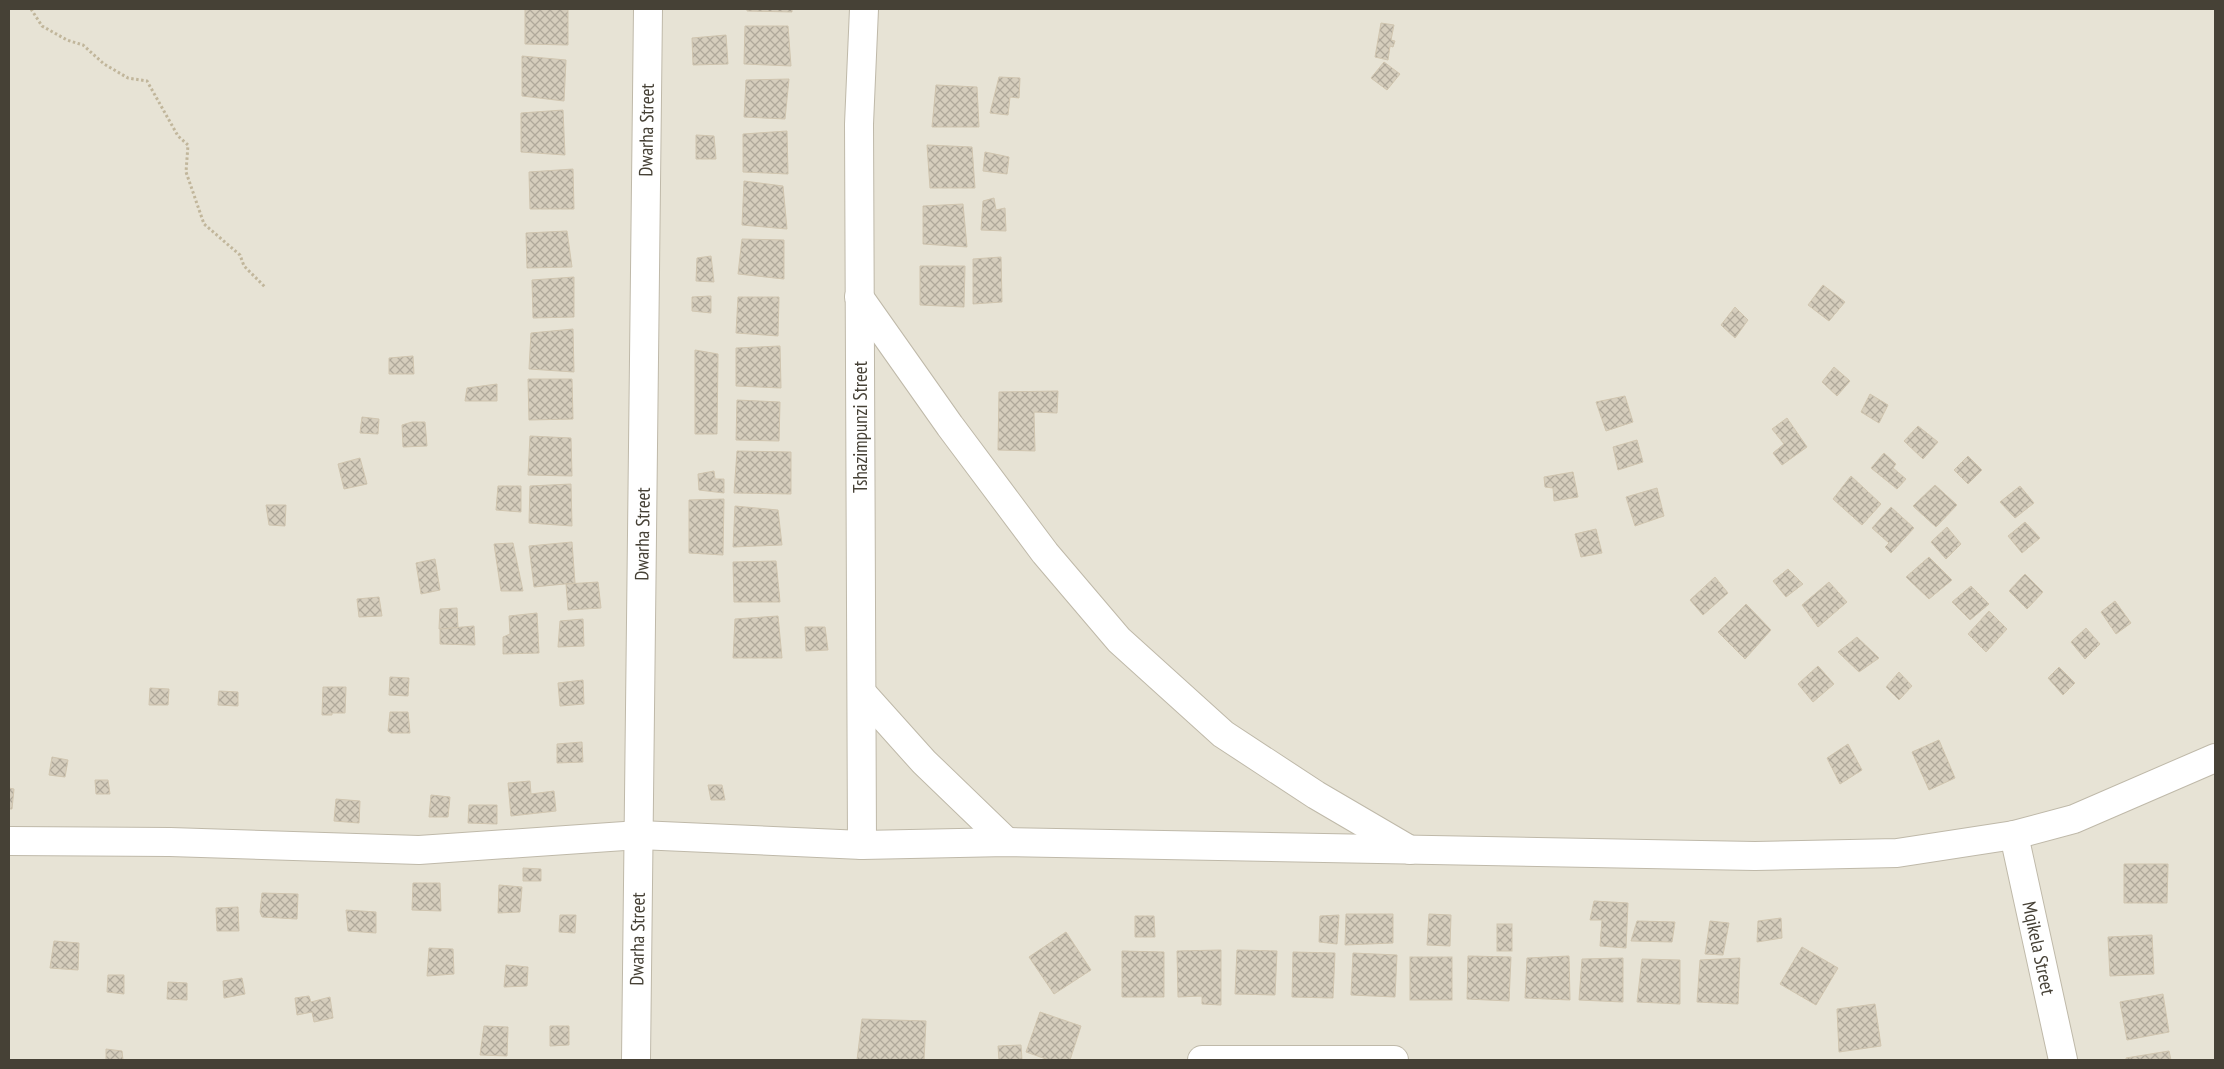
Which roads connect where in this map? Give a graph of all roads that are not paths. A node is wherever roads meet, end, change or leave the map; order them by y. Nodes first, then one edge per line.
1 (648, 9) edge
2 (864, 9) edge
3 (859, 297) junction
4 (862, 694) junction
5 (2215, 758) edge
6 (639, 835) junction
7 (2014, 835) junction
8 (9, 841) edge
9 (1007, 842) junction
10 (862, 845) junction
11 (1411, 851) junction
12 (636, 1060) edge
13 (1202, 1060) edge
14 (1394, 1060) edge
15 (2063, 1060) edge

1 - 6 street, Dwarha Street
2 - 3 street, Tshazimpunzi Street
3 - 4 street, Tshazimpunzi Street
3 - 11 street
4 - 9 street
4 - 10 street, Tshazimpunzi Street
5 - 7 street
6 - 8 street
6 - 10 street
6 - 12 street, Dwarha Street
7 - 11 street
7 - 15 street, Mqikela Street
9 - 10 street
9 - 11 street
13 - 14 street

